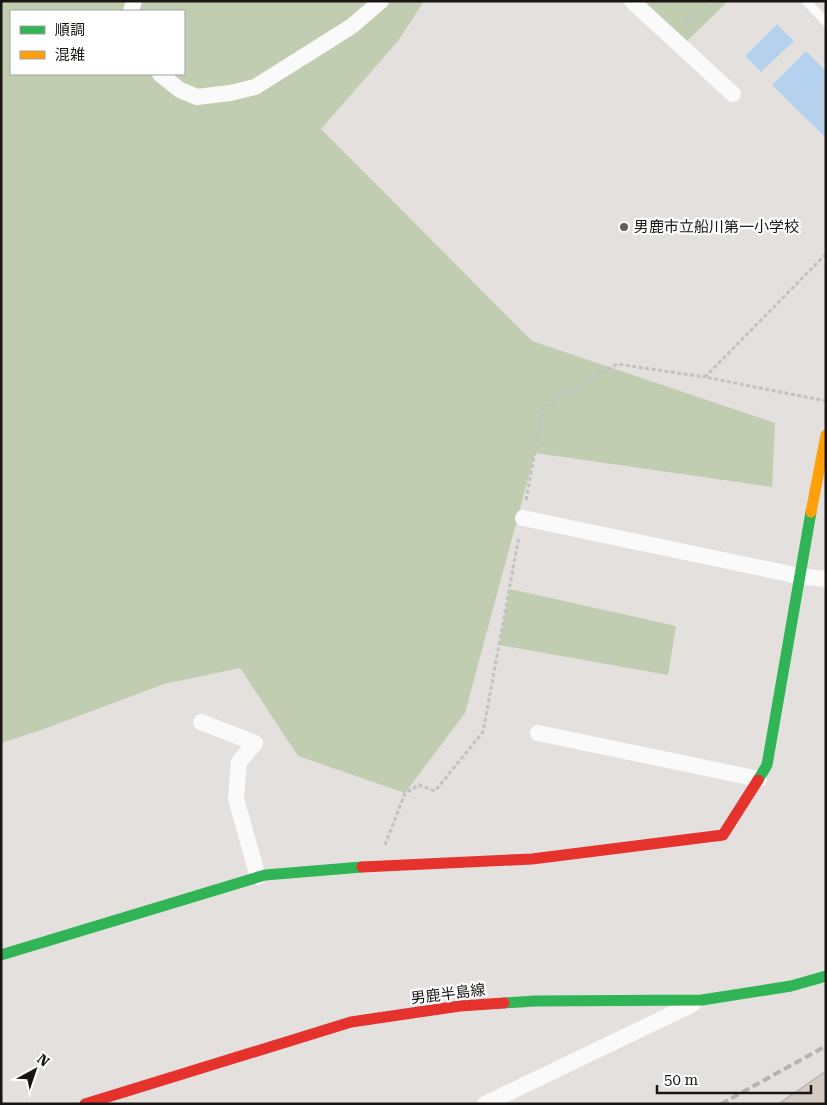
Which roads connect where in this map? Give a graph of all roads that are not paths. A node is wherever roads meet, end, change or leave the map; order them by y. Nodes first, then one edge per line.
1 (381, 1) edge
2 (632, 1) edge
3 (806, 1) edge
4 (826, 22) edge
5 (161, 75) edge
6 (733, 94) dead end
7 (826, 435) edge
8 (523, 518) road end
9 (799, 576) junction
10 (826, 579) edge
11 (201, 722) dead end
12 (538, 733) dead end
13 (759, 779) junction
14 (258, 877) junction
15 (1, 956) edge
16 (826, 976) edge
17 (702, 1000) junction
18 (133, 1096) edge
19 (85, 1104) edge
20 (485, 1104) edge

1 - 5 street
2 - 6 street
3 - 4 lane
7 - 9 street
8 - 9 street
9 - 10 street
9 - 13 street
11 - 14 street
12 - 13 street
13 - 14 street
14 - 15 street
16 - 17 street, 男鹿半島線
17 - 18 street, 男鹿半島線
17 - 20 street
18 - 19 street, 男鹿半島線

